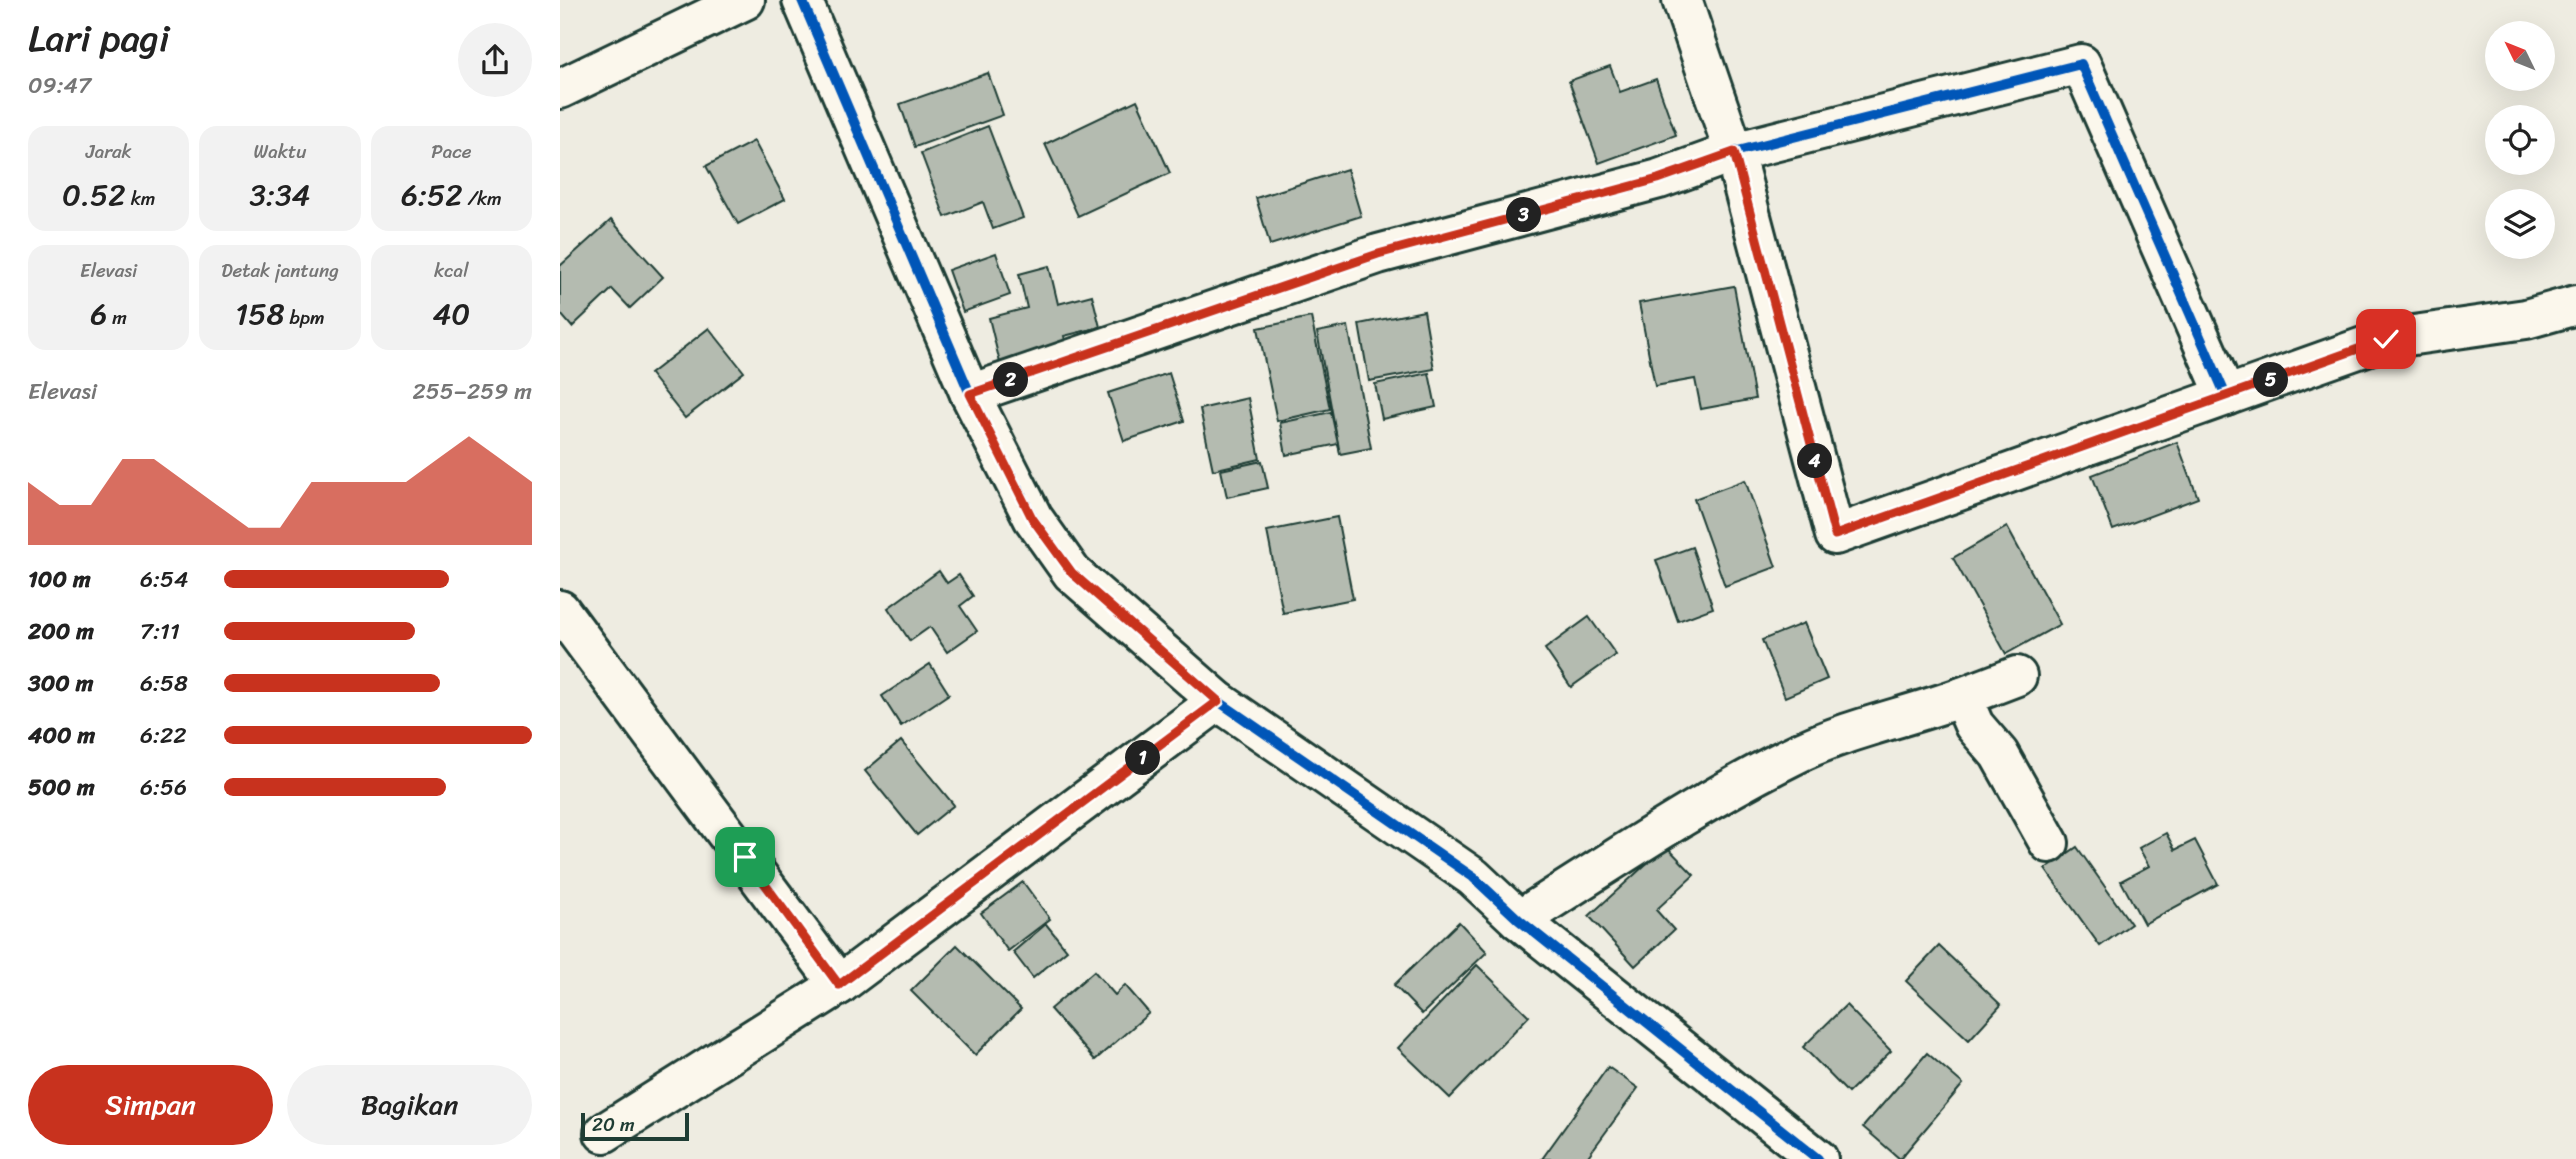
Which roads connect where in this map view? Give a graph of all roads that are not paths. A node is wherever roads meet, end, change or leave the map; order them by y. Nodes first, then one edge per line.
1 (745, 0) edge
2 (802, 0) edge
3 (1682, 0) edge
4 (560, 89) edge
5 (1734, 152) junction
6 (2576, 305) edge
7 (970, 394) junction
8 (2225, 396) junction
9 (560, 610) edge
10 (2017, 676) dead end
11 (1962, 697) junction
12 (1218, 701) junction
13 (2049, 843) dead end
14 (1519, 920) junction
15 (839, 985) junction
16 (604, 1133) dead end
17 (1818, 1159) edge

1 - 4 street
2 - 7 street
3 - 5 street
5 - 7 street
5 - 8 street
5 - 8 street
6 - 8 street
7 - 12 street
9 - 15 street
10 - 11 street
11 - 13 street
11 - 14 street
12 - 14 street
12 - 15 street
14 - 17 street
15 - 16 street

